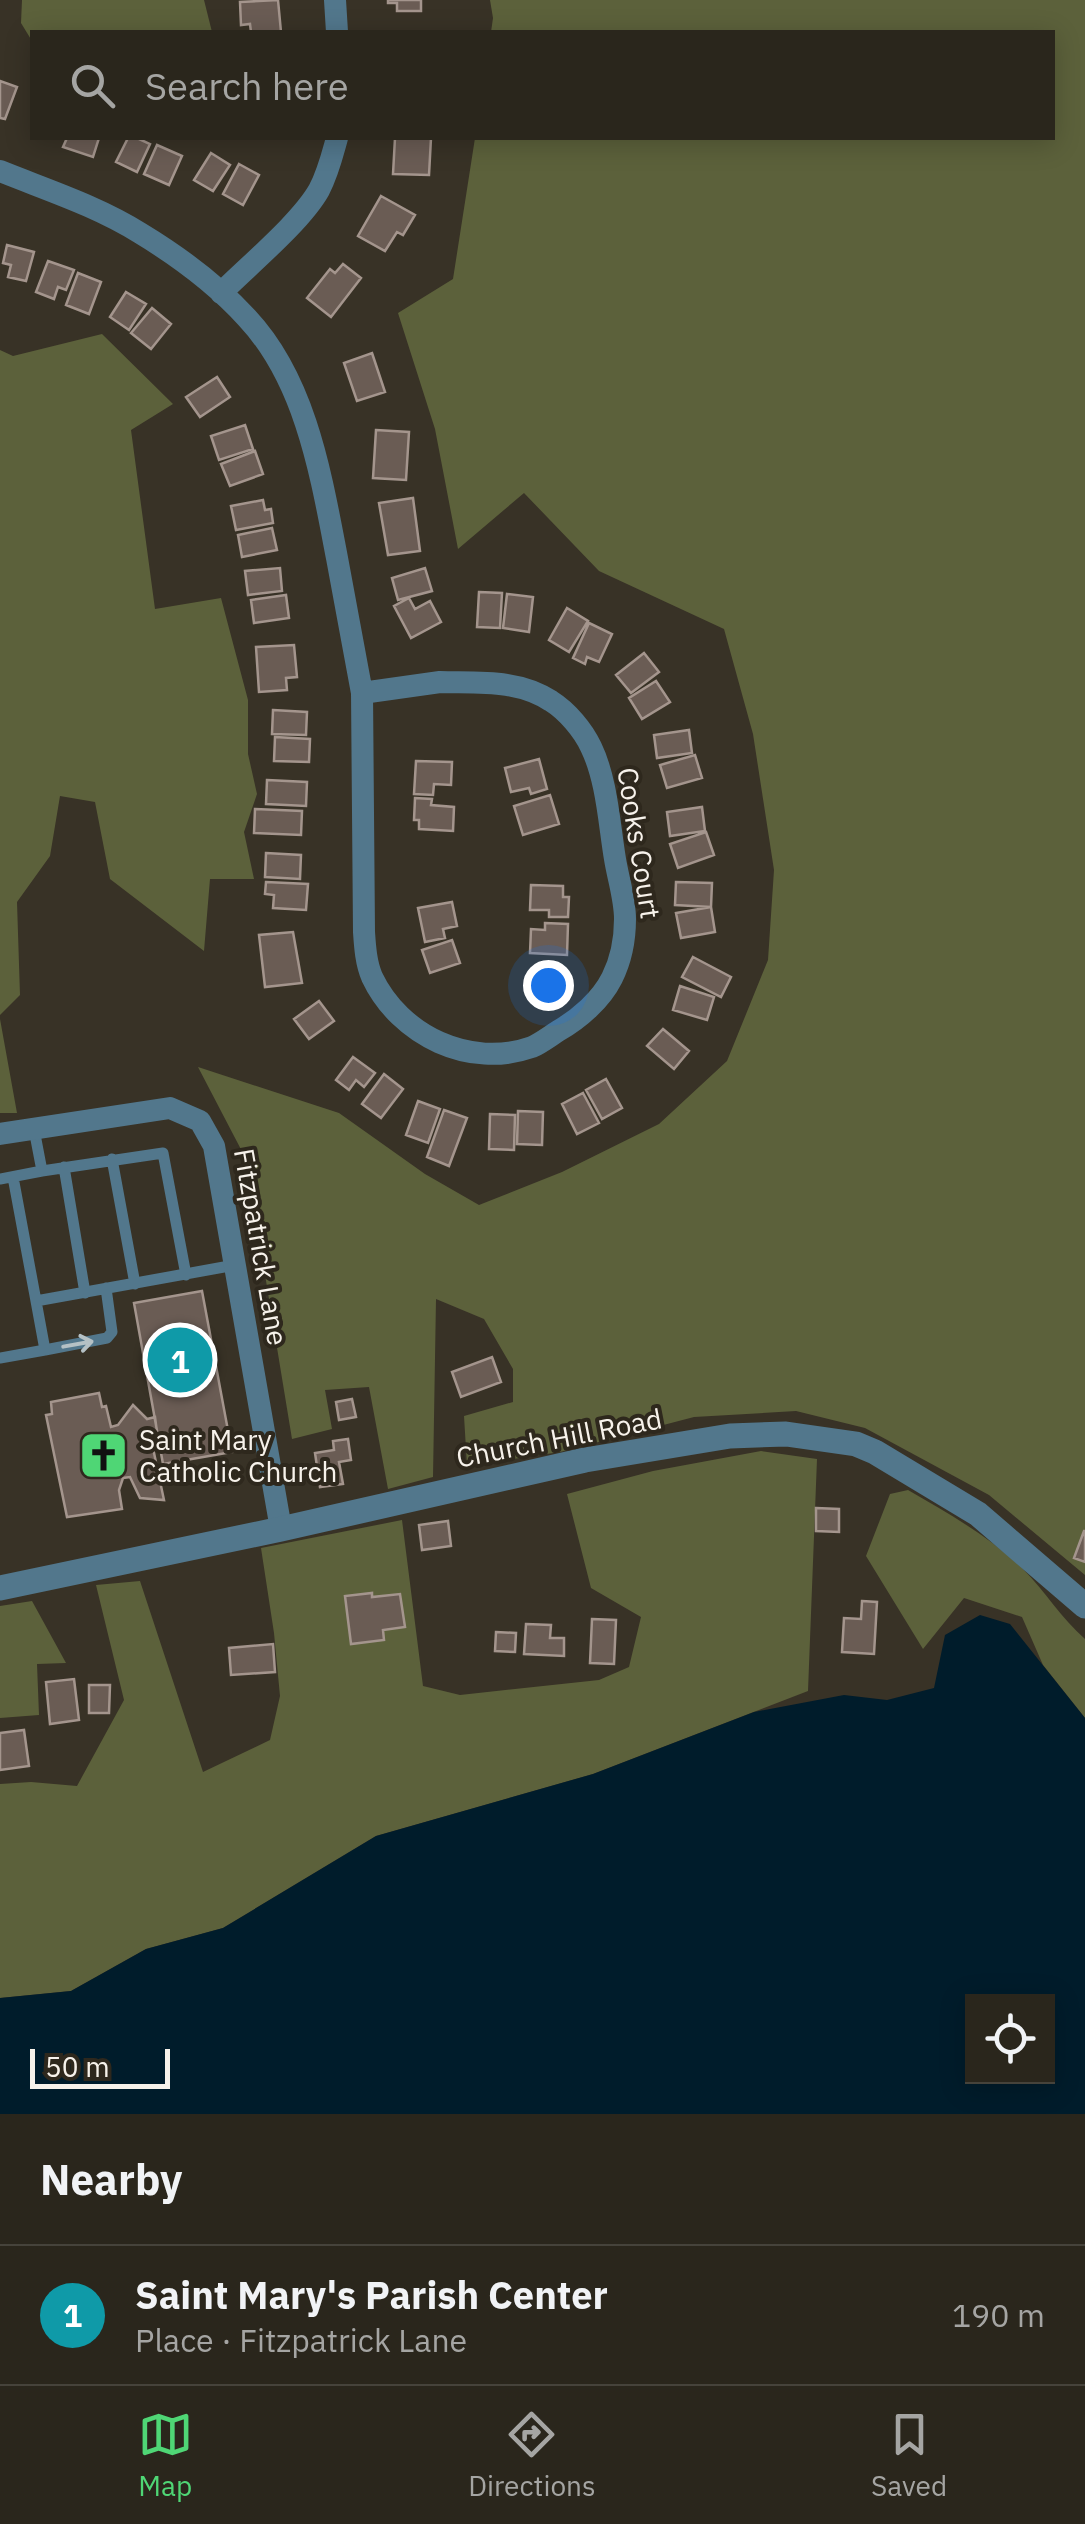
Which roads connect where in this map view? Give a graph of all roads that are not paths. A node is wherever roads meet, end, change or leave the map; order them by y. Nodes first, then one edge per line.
1 (335, 0) edge
2 (337, 30) edge
3 (336, 140) edge
4 (0, 171) edge
5 (221, 292) junction
6 (362, 693) junction
7 (34, 1129) junction
8 (0, 1134) edge
9 (112, 1159) junction
10 (64, 1167) junction
11 (42, 1170) junction
12 (6, 1178) edge
13 (235, 1265) junction
14 (186, 1275) junction
15 (134, 1284) junction
16 (106, 1288) junction
17 (85, 1292) junction
18 (36, 1302) junction
19 (45, 1350) junction
20 (0, 1358) edge
21 (280, 1529) junction
22 (0, 1588) edge
23 (1085, 1606) edge

1 - 2 street
3 - 5 street
4 - 5 street, Cooks Court
5 - 6 street, Cooks Court
6 - 6 street, Cooks Court
7 - 8 street, Fitzpatrick Lane
7 - 11 lane
7 - 13 street, Fitzpatrick Lane
9 - 10 lane
9 - 14 lane
9 - 15 lane
10 - 11 lane
10 - 17 lane
11 - 12 lane
12 - 18 lane
13 - 14 lane
13 - 21 street, Fitzpatrick Lane
14 - 15 lane
15 - 16 lane
16 - 17 lane
19 -> 16 lane
17 - 18 lane
18 - 19 lane
19 - 20 lane
21 - 22 street, Church Hill Road
21 - 23 street, Church Hill Road

